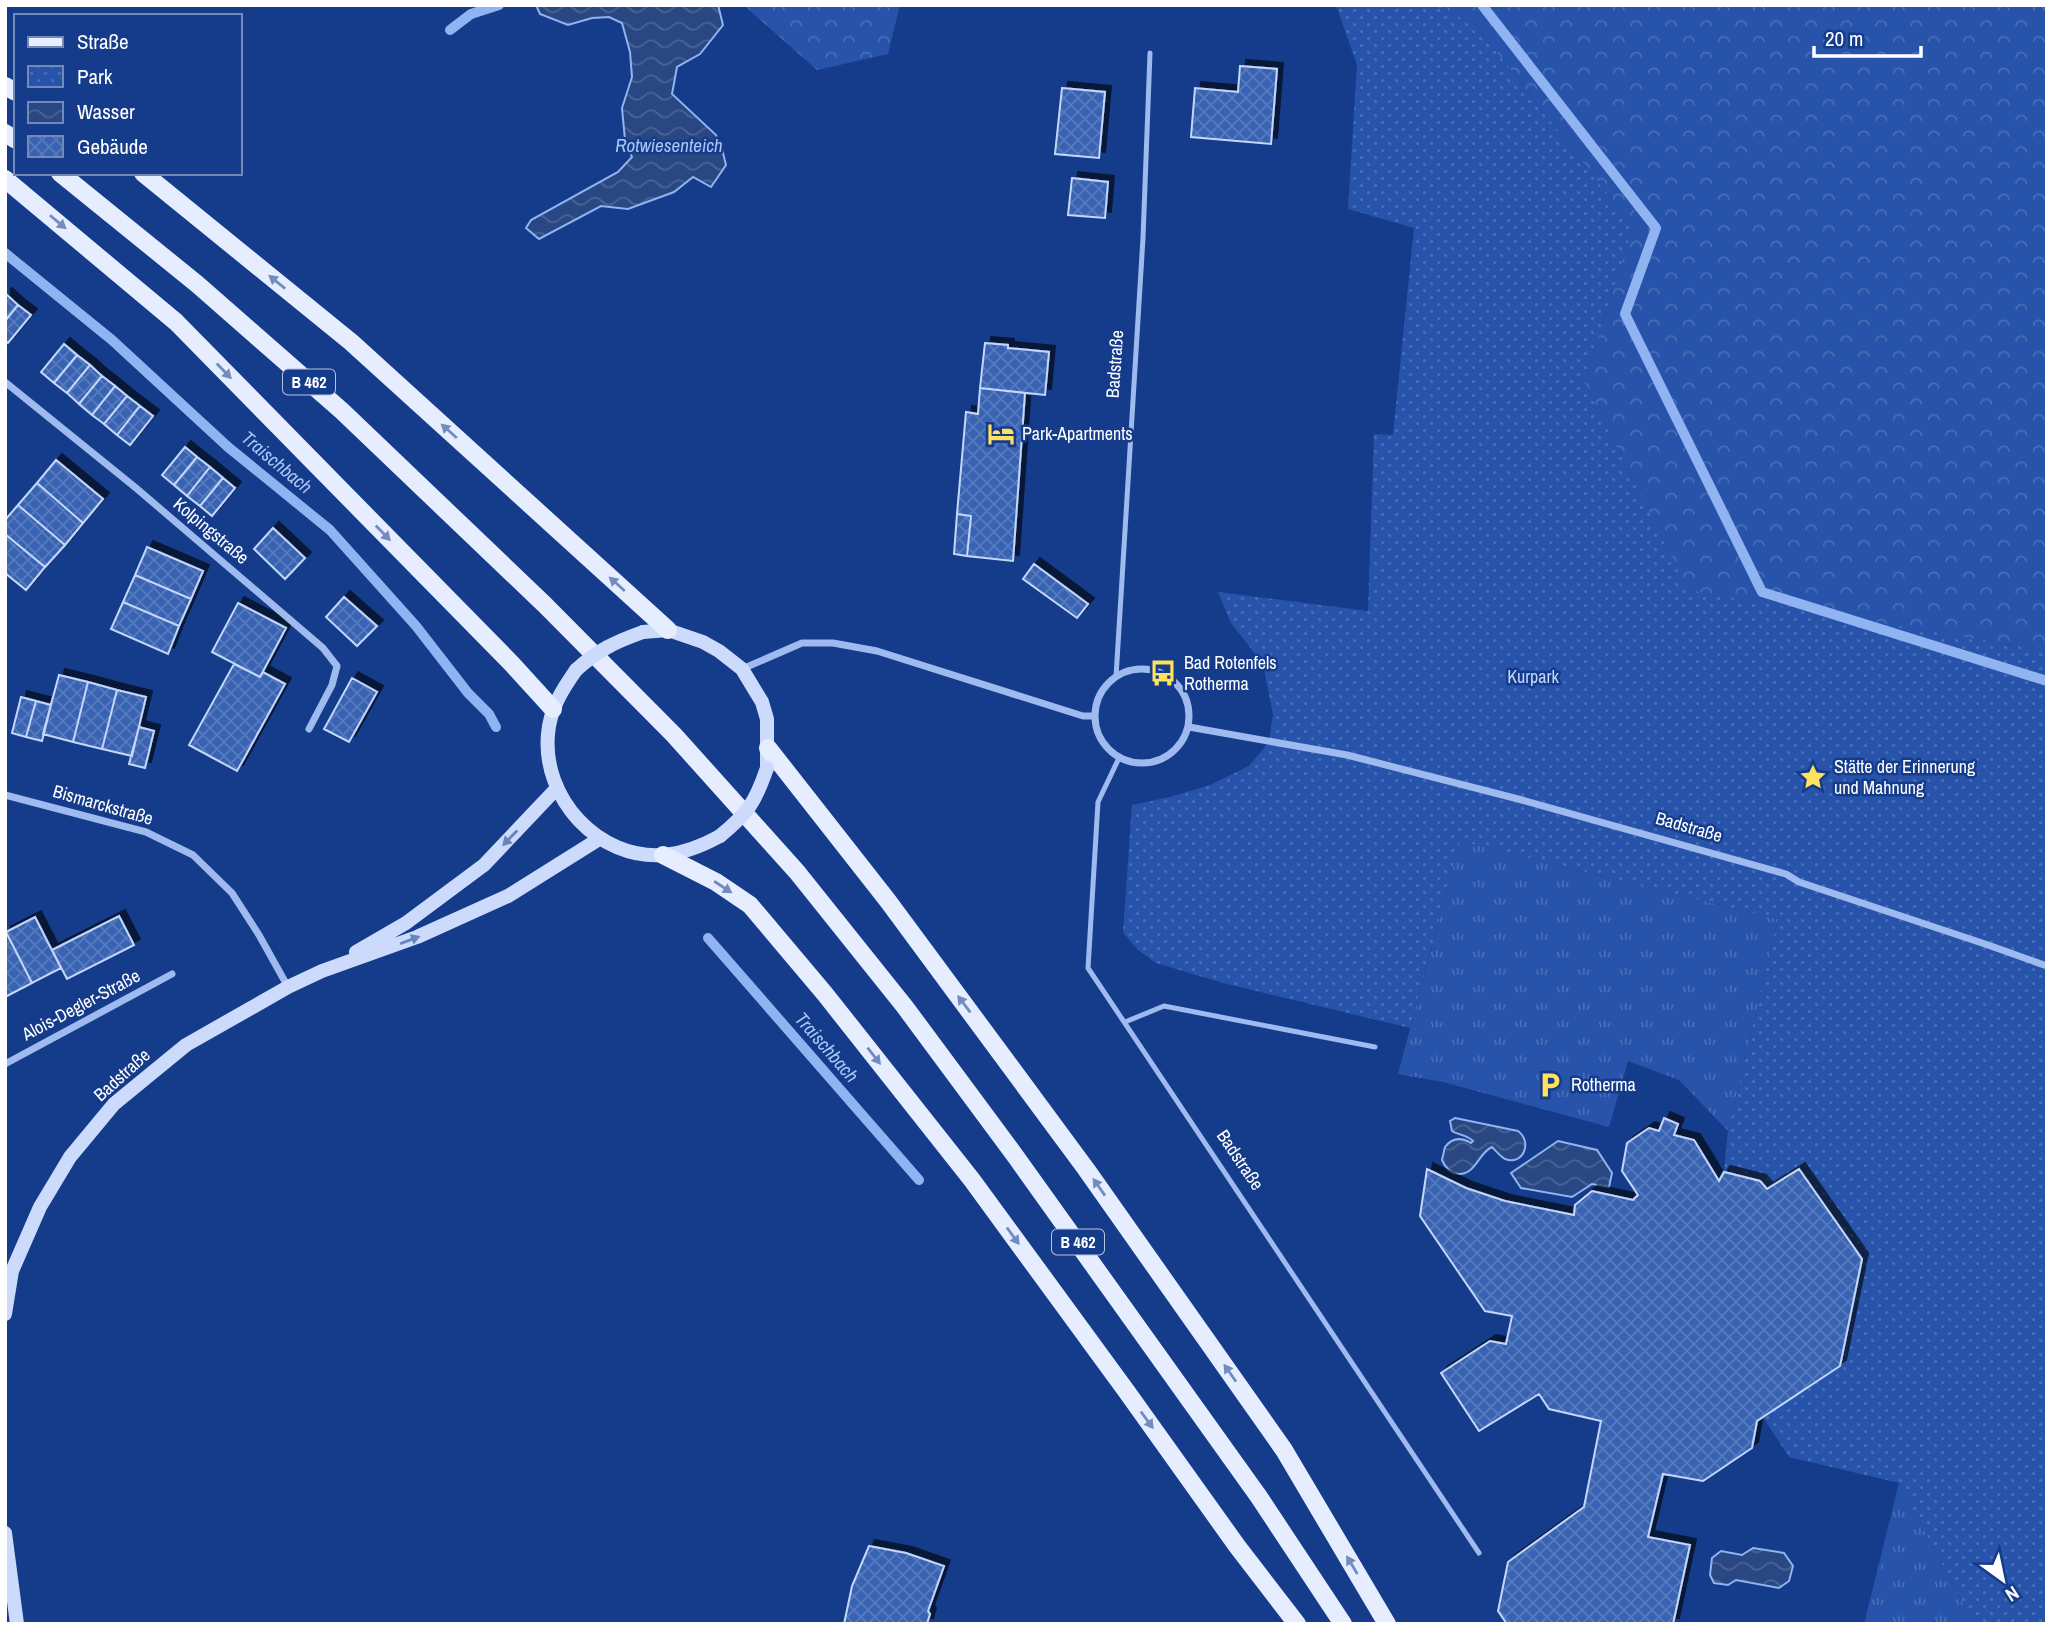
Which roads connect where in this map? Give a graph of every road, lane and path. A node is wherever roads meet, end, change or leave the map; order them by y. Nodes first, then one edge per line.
1 (1150, 53) dead end
2 (62, 175) edge
3 (145, 175) edge
4 (5, 178) edge
5 (5, 382) edge
6 (668, 630) junction
7 (742, 669) junction
8 (1116, 677) junction
9 (553, 709) junction
10 (1095, 716) junction
11 (1189, 727) junction
12 (309, 729) dead end
13 (768, 748) junction
14 (1119, 758) junction
15 (557, 788) junction
16 (5, 795) edge
17 (599, 839) junction
18 (663, 855) junction
19 (2047, 967) edge
20 (323, 971) junction
21 (172, 974) dead end
22 (288, 987) junction
23 (1125, 1022) junction
24 (1375, 1047) dead end
25 (5, 1064) edge
26 (9, 1270) edge
27 (5, 1314) edge
28 (5, 1533) edge
29 (1479, 1553) dead end
30 (17, 1624) edge
31 (1297, 1624) edge
32 (1343, 1624) edge
33 (1387, 1624) edge

1 - 8 lane, Badstraße
2 - 32 main road, B 462
6 -> 3 main road
4 -> 9 main road
5 - 12 street, Kolpingstraße
6 - 7 street
6 - 9 street, bridge
7 - 10 street
7 - 13 street
8 - 10 street
8 - 11 street
9 - 15 street
10 - 14 street
11 - 14 street
11 - 19 street, Badstraße
13 - 18 street, bridge
33 -> 13 main road
14 - 23 lane, Badstraße
15 - 17 street
15 -> 20 street, Badstraße
16 - 22 street, Bismarckstraße
17 - 18 street
20 -> 17 street, Badstraße
18 -> 31 main road
20 - 22 street, Badstraße
21 - 25 street, Alois-Degler-Straße
22 - 26 street, Badstraße
23 - 24 lane
23 - 29 lane, Badstraße
26 - 27 street, Badstraße
28 - 30 street

